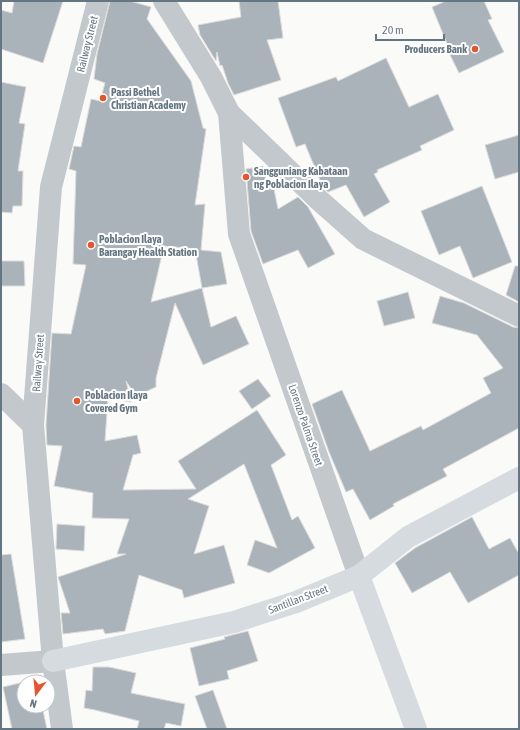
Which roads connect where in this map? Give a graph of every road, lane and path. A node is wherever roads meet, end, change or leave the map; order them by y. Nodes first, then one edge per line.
1 (98, 1) edge
2 (164, 1) edge
3 (229, 113) junction
4 (519, 316) edge
5 (1, 394) edge
6 (33, 425) junction
7 (519, 478) edge
8 (359, 576) junction
9 (53, 661) junction
10 (1, 665) edge
11 (62, 729) edge
12 (416, 729) edge

1 - 6 street, Railway Street
2 - 3 street
3 - 4 street
3 - 8 street, Lorenzo Palma Street
5 - 6 street
6 - 9 street, Railway Street
7 - 8 main road, Santillan Street
8 - 9 main road, Santillan Street
8 - 12 main road, Lorenzo Palma Street
9 - 10 street
9 - 11 street, Railway Street

